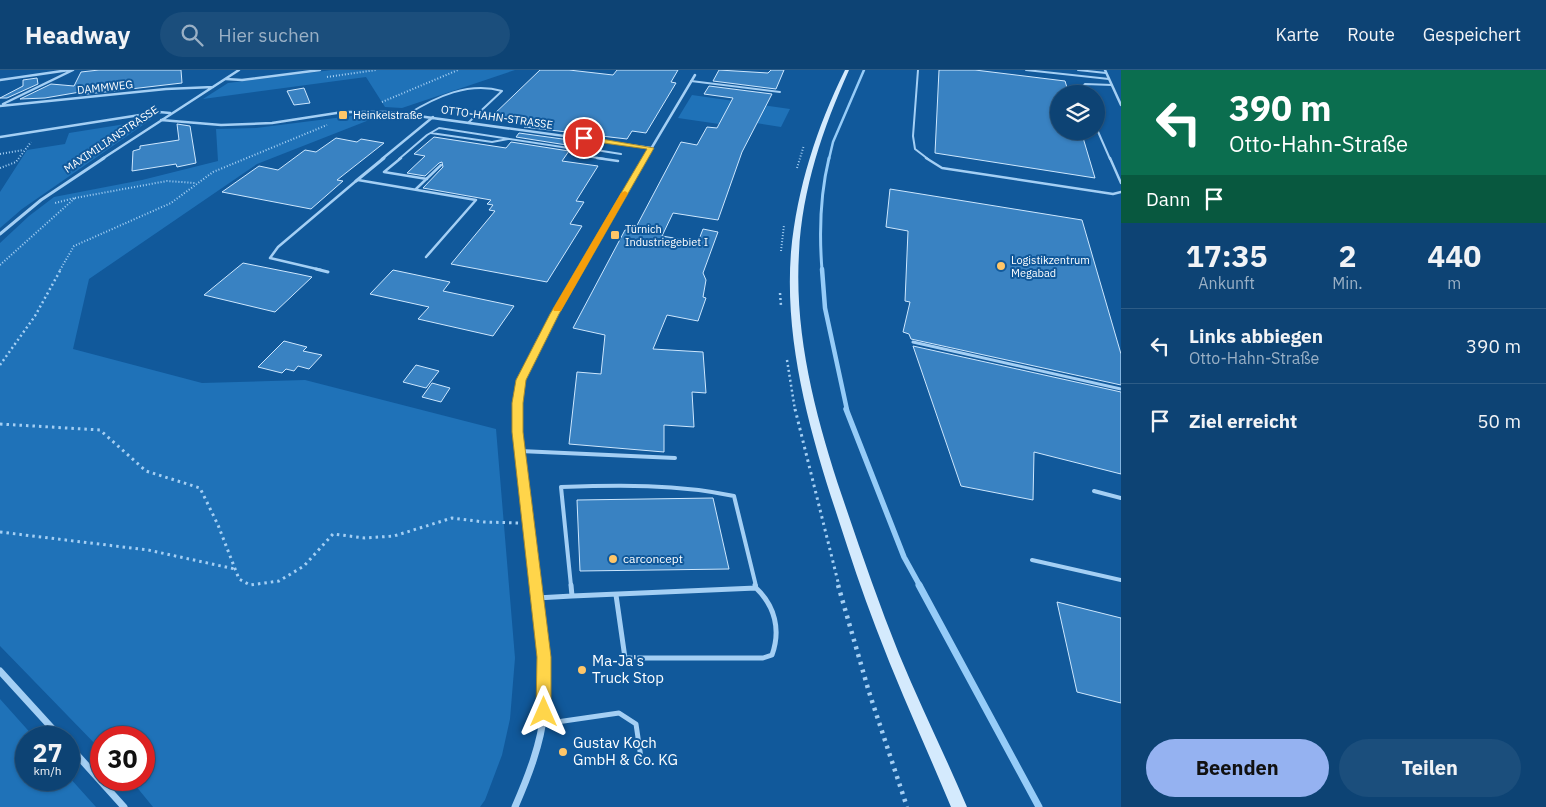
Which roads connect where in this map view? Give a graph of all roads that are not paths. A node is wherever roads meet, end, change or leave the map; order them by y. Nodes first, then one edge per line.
1 (72, 70) edge
2 (239, 70) edge
3 (320, 70) edge
4 (695, 70) edge
5 (847, 70) edge
6 (918, 70) edge
7 (1026, 70) edge
8 (1078, 70) edge
9 (1105, 72) edge
10 (695, 75) joint
11 (226, 79) junction
12 (1109, 79) junction
13 (0, 80) edge
14 (691, 81) junction
15 (1084, 85) edge
16 (1112, 85) junction
17 (213, 87) junction
18 (780, 92) dead end
19 (1121, 104) edge
20 (0, 105) edge
21 (170, 113) junction
22 (408, 114) junction
23 (432, 117) junction
24 (161, 120) junction
25 (469, 122) junction
26 (431, 133) junction
27 (0, 137) edge
28 (584, 138) junction
29 (508, 139) junction
30 (1102, 140) edge
31 (576, 148) junction
32 (651, 148) junction
33 (621, 154) dead end
34 (618, 161) dead end
35 (441, 165) dead end
36 (427, 179) junction
37 (357, 180) junction
38 (1121, 183) edge
39 (416, 190) junction
40 (1121, 192) edge
41 (0, 234) edge
42 (426, 257) dead end
43 (328, 272) dead end
44 (913, 342) dead end
45 (1121, 389) edge
46 (520, 451) junction
47 (675, 458) dead end
48 (1094, 491) dead end
49 (1121, 498) edge
50 (1032, 560) dead end
51 (1121, 580) edge
52 (756, 588) junction
53 (616, 594) junction
54 (572, 597) junction
55 (537, 598) junction
56 (0, 671) edge
57 (541, 724) junction
58 (50, 726) edge
59 (80, 758) edge
60 (641, 758) dead end
61 (124, 807) edge
62 (515, 807) edge
63 (959, 807) edge

1 - 13 street
1 - 20 street
2 - 11 street, MAXIMILIANSTRASSE
3 - 11 street
4 - 10 lane
5 - 63 main road
6 - 40 lane
7 - 12 lane
8 - 9 lane
9 - 12 street
10 - 14 street
11 - 17 street, MAXIMILIANSTRASSE
12 - 16 street
14 - 18 lane
14 - 32 street
15 - 16 lane
16 - 19 street
17 - 20 street, DAMMWEG
17 - 21 street, MAXIMILIANSTRASSE
21 - 24 street, MAXIMILIANSTRASSE
21 - 27 street
22 - 23 street, OTTO-HAHN-STRASSE
22 - 24 street, OTTO-HAHN-STRASSE
22 - 25 lane
23 - 25 street, OTTO-HAHN-STRASSE
23 - 37 street
24 - 41 street, MAXIMILIANSTRASSE
25 - 28 street, OTTO-HAHN-STRASSE
26 - 29 lane
26 - 29 lane
26 - 36 lane
28 - 31 lane
28 - 32 street, OTTO-HAHN-STRASSE
29 - 31 lane
30 - 38 lane
31 - 33 lane
31 - 34 lane
32 - 46 street
35 - 36 lane
36 - 39 lane
37 - 39 lane
37 - 43 lane
39 - 42 lane
44 - 45 lane
46 - 47 lane
46 - 55 street
48 - 49 lane
50 - 51 lane
52 - 53 lane
52 - 53 lane
52 - 54 lane
53 - 54 lane
54 - 55 lane
55 - 57 street
56 - 58 street
57 - 60 lane
57 - 62 street
59 - 61 street

